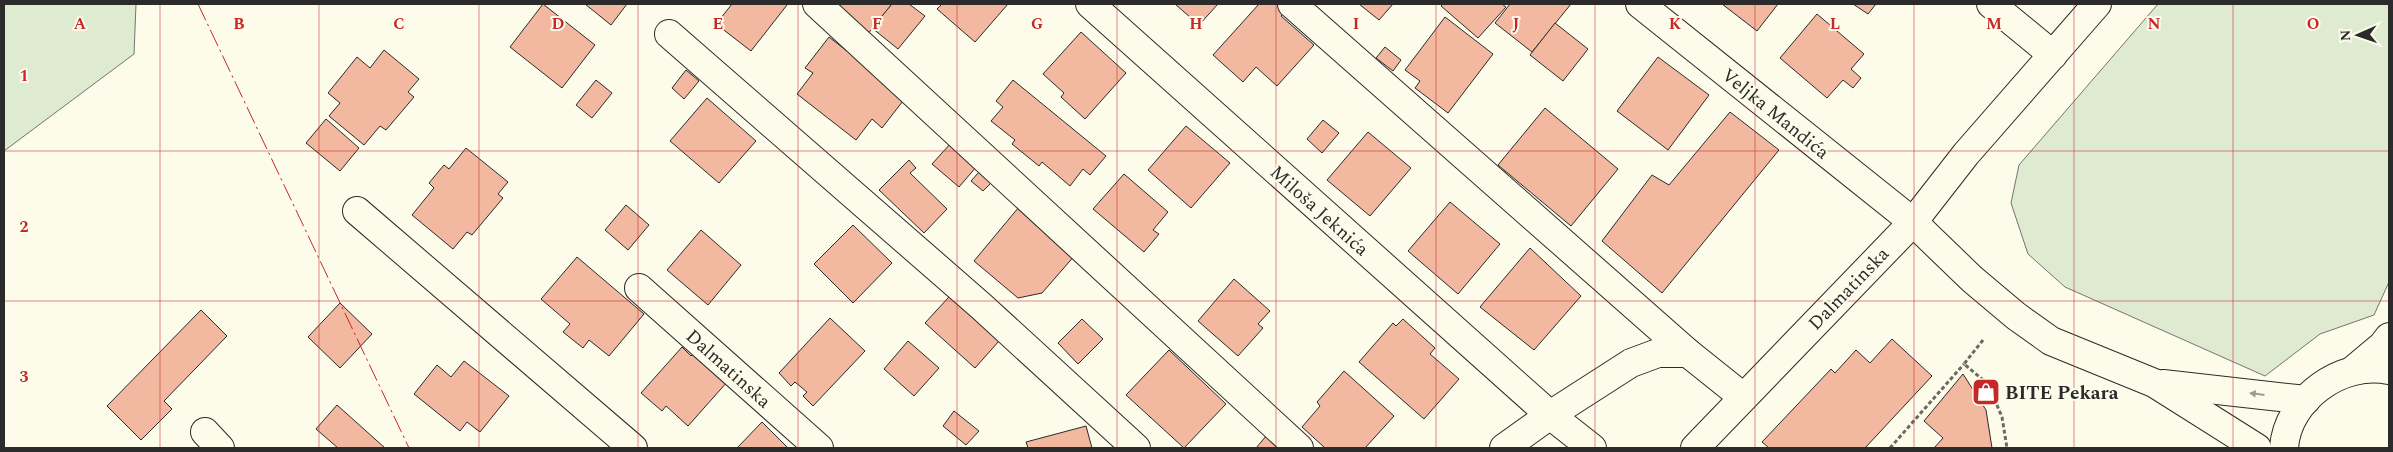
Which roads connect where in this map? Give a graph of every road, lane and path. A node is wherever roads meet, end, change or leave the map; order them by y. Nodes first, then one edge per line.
1 (818, 4) edge
2 (1090, 4) edge
3 (1292, 4) edge
4 (1640, 4) edge
5 (1991, 4) edge
6 (2097, 4) edge
7 (669, 34) dead end
8 (2053, 55) junction
9 (357, 211) dead end
10 (1913, 222) junction
11 (639, 288) dead end
12 (2389, 337) edge
13 (1983, 340) dead end
14 (1688, 353) junction
15 (1964, 364) junction
16 (2389, 370) edge
17 (2352, 371) junction
18 (2154, 383) junction
19 (1743, 397) junction
20 (2306, 400) junction
21 (1550, 416) junction
22 (633, 448) edge
23 (819, 448) edge
24 (1136, 448) edge
25 (1299, 448) edge
26 (1504, 448) edge
27 (1592, 448) edge
28 (1695, 448) edge
29 (1890, 448) edge
30 (2006, 448) edge
31 (2257, 448) edge
32 (2284, 448) edge

1 - 25 street
2 - 21 street, Miloša Jeknića
3 - 14 street
4 - 10 street, Veljka Mandića
5 - 8 street
6 - 8 street, Dalmatinska
7 - 24 street
8 - 10 street, Dalmatinska
9 - 22 street
10 - 18 street, Veljka Mandića
10 - 19 street, Dalmatinska
11 - 23 street, Dalmatinska
12 - 17 street
13 - 15 path
14 - 19 street
14 - 21 street
15 - 29 path
15 - 30 path
16 - 17 street
17 - 20 street
20 -> 18 street
18 - 31 street
19 - 28 street, Dalmatinska
20 - 32 street
21 - 26 street
21 - 27 street

